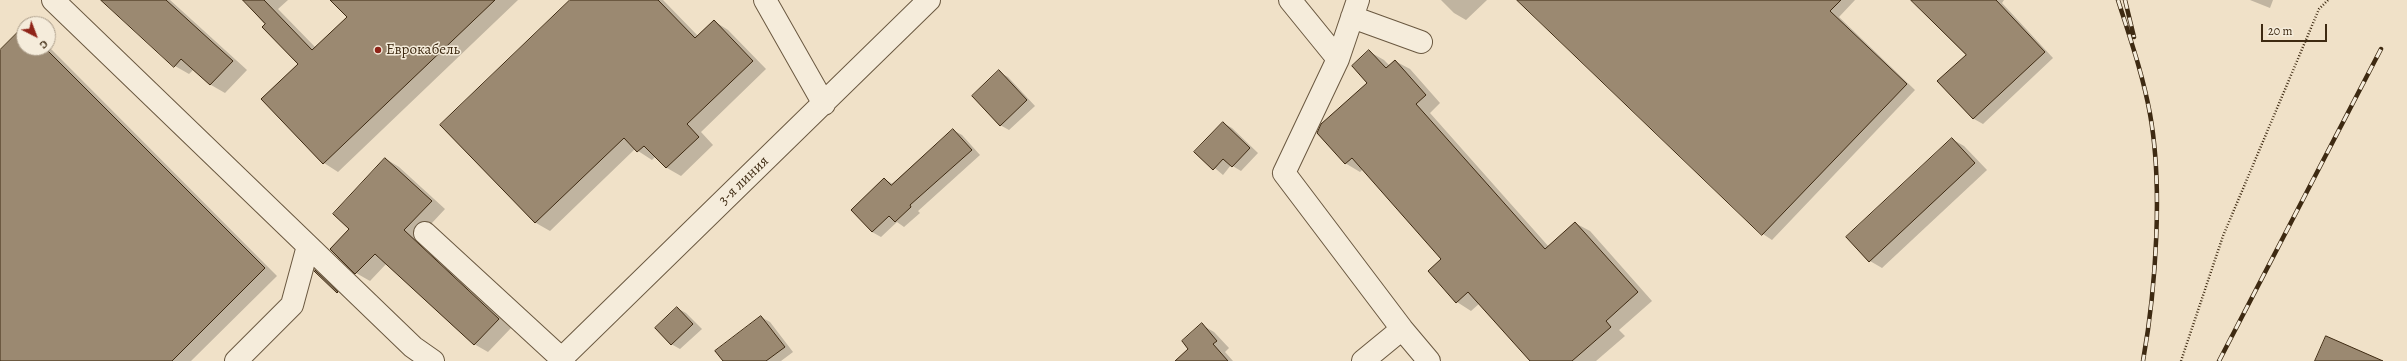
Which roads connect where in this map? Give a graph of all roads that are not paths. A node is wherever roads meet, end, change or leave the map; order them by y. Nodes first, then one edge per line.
1 (53, 0) edge
2 (765, 0) edge
3 (929, 0) edge
4 (1290, 0) edge
5 (1355, 9) edge
6 (1421, 42) dead end
7 (1338, 59) junction
8 (824, 104) junction
9 (425, 233) dead end
10 (308, 246) junction
11 (1402, 329) junction
12 (560, 360) edge
13 (236, 361) edge
14 (433, 361) edge
15 (1363, 361) edge
16 (1428, 361) edge

1 - 10 street
2 - 8 street
3 - 8 street, 3-я линия
4 - 7 street
5 - 6 street
5 - 7 street
7 - 11 street
8 - 12 street, 3-я линия
9 - 12 street
10 - 13 street
10 - 14 street
11 - 15 street
11 - 16 street

